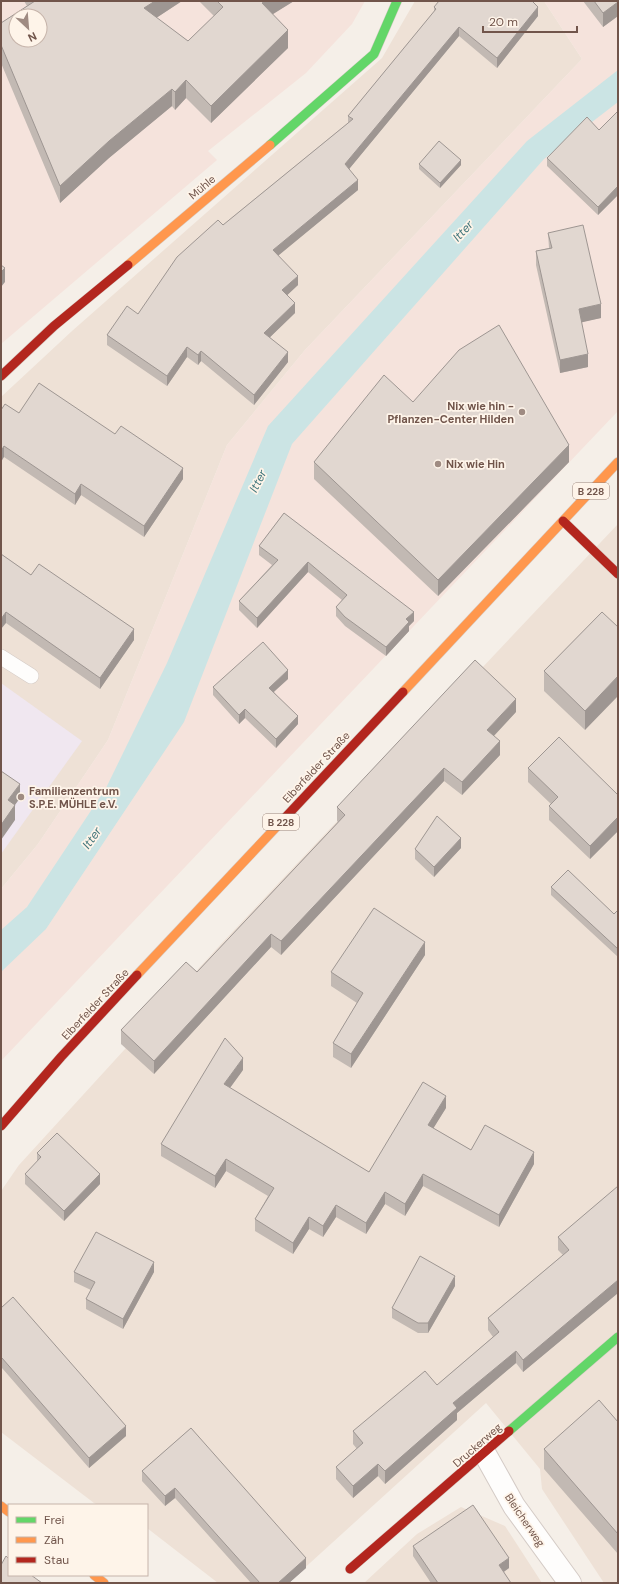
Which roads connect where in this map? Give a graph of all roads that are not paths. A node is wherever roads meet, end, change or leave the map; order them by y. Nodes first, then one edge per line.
1 (397, 1) edge
2 (1, 376) edge
3 (618, 462) edge
4 (563, 521) junction
5 (618, 574) edge
6 (1, 657) edge
7 (31, 676) dead end
8 (1, 1126) edge
9 (618, 1337) edge
10 (485, 1454) junction
11 (350, 1569) dead end
12 (95, 1576) edge
13 (104, 1583) edge
14 (570, 1583) edge

1 - 2 street, Mühle
3 - 4 street, Elberfelder Straße / B 228
4 - 5 street
4 - 8 street, Elberfelder Straße / B 228
6 - 7 lane
9 - 10 street, Druckerweg
10 - 11 street, Druckerweg
10 - 14 street, Bleicherweg
12 - 13 street

